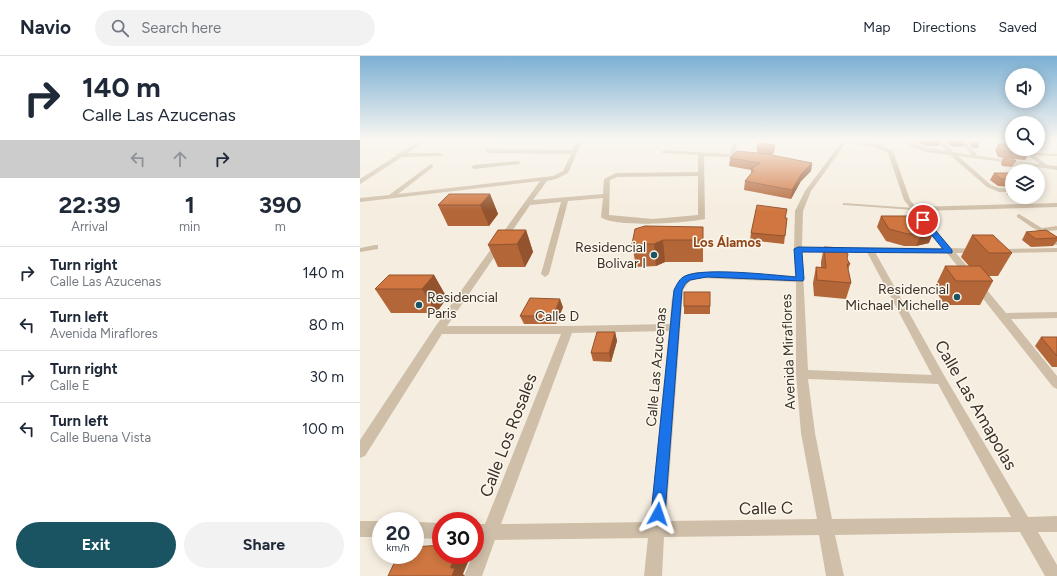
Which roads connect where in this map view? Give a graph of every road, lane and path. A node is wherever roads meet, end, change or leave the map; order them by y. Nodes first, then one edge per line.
1 (386, 163) edge
2 (516, 163) edge
3 (569, 163) edge
4 (701, 163) edge
5 (824, 163) edge
6 (893, 163) edge
7 (964, 163) edge
8 (500, 165) junction
9 (1045, 165) edge
10 (431, 166) dead end
11 (474, 167) dead end
12 (1057, 168) edge
13 (497, 172) dead end
14 (702, 174) junction
15 (494, 178) dead end
16 (545, 179) junction
17 (360, 182) edge
18 (491, 185) junction
19 (1005, 190) edge
20 (391, 196) junction
21 (605, 196) junction
22 (360, 200) edge
23 (565, 200) junction
24 (527, 203) junction
25 (845, 204) dead end
26 (1057, 205) edge
27 (914, 209) junction
28 (1019, 216) dead end
29 (1057, 228) edge
30 (1042, 230) junction
31 (1057, 243) edge
32 (374, 247) dead end
33 (798, 249) junction
34 (360, 250) edge
35 (870, 250) junction
36 (1057, 250) edge
37 (949, 251) junction
38 (545, 274) dead end
39 (800, 279) junction
40 (1057, 315) edge
41 (1003, 316) junction
42 (674, 327) junction
43 (439, 330) junction
44 (568, 330) junction
45 (802, 374) junction
46 (941, 380) junction
47 (1057, 384) edge
48 (360, 452) edge
49 (1025, 523) junction
50 (1057, 524) edge
51 (825, 526) junction
52 (360, 528) edge
53 (484, 528) edge
54 (372, 529) edge
55 (657, 529) junction
56 (484, 533) edge
57 (476, 564) edge
58 (473, 576) edge
59 (653, 576) edge
60 (835, 576) edge
61 (1054, 576) edge

1 - 17 street
2 - 8 street
3 - 16 street
4 - 14 street
5 - 33 street, Avenida Miraflores
6 - 27 street
7 - 19 street
8 - 11 street
8 - 13 street
9 - 12 street
10 - 20 street
14 - 21 street
14 - 21 street
15 - 18 street
16 - 18 street
16 - 24 street
18 - 20 street
20 - 22 street
21 - 23 street
23 - 24 street
23 - 38 street
24 - 43 street
25 - 27 lane
26 - 27 street
27 - 37 street
28 - 30 lane
29 - 30 street
30 - 31 street
32 - 34 street
33 - 35 street
33 - 39 street, Avenida Miraflores
35 - 37 street
35 - 46 street, Calle Las Amapolas
36 - 37 street
37 - 41 street
39 - 42 street, Calle Las Azucenas
39 - 45 street, Avenida Miraflores
40 - 41 street
41 - 47 street
42 - 44 street, Calle D
42 - 55 street, Calle Las Azucenas
43 - 44 street, Calle D
43 - 48 street
44 - 53 street, Calle Los Rosales
45 - 46 street
45 - 51 street, Avenida Miraflores
46 - 49 street, Calle Las Amapolas
49 - 50 street, Calle C
49 - 51 street, Calle C
49 - 61 street, Calle Las Amapolas
51 - 55 street, Calle C
51 - 60 street, Avenida Miraflores
52 - 54 street
55 - 56 street, Calle C
55 - 59 street, Calle Las Azucenas
57 - 58 street, Calle Los Rosales

